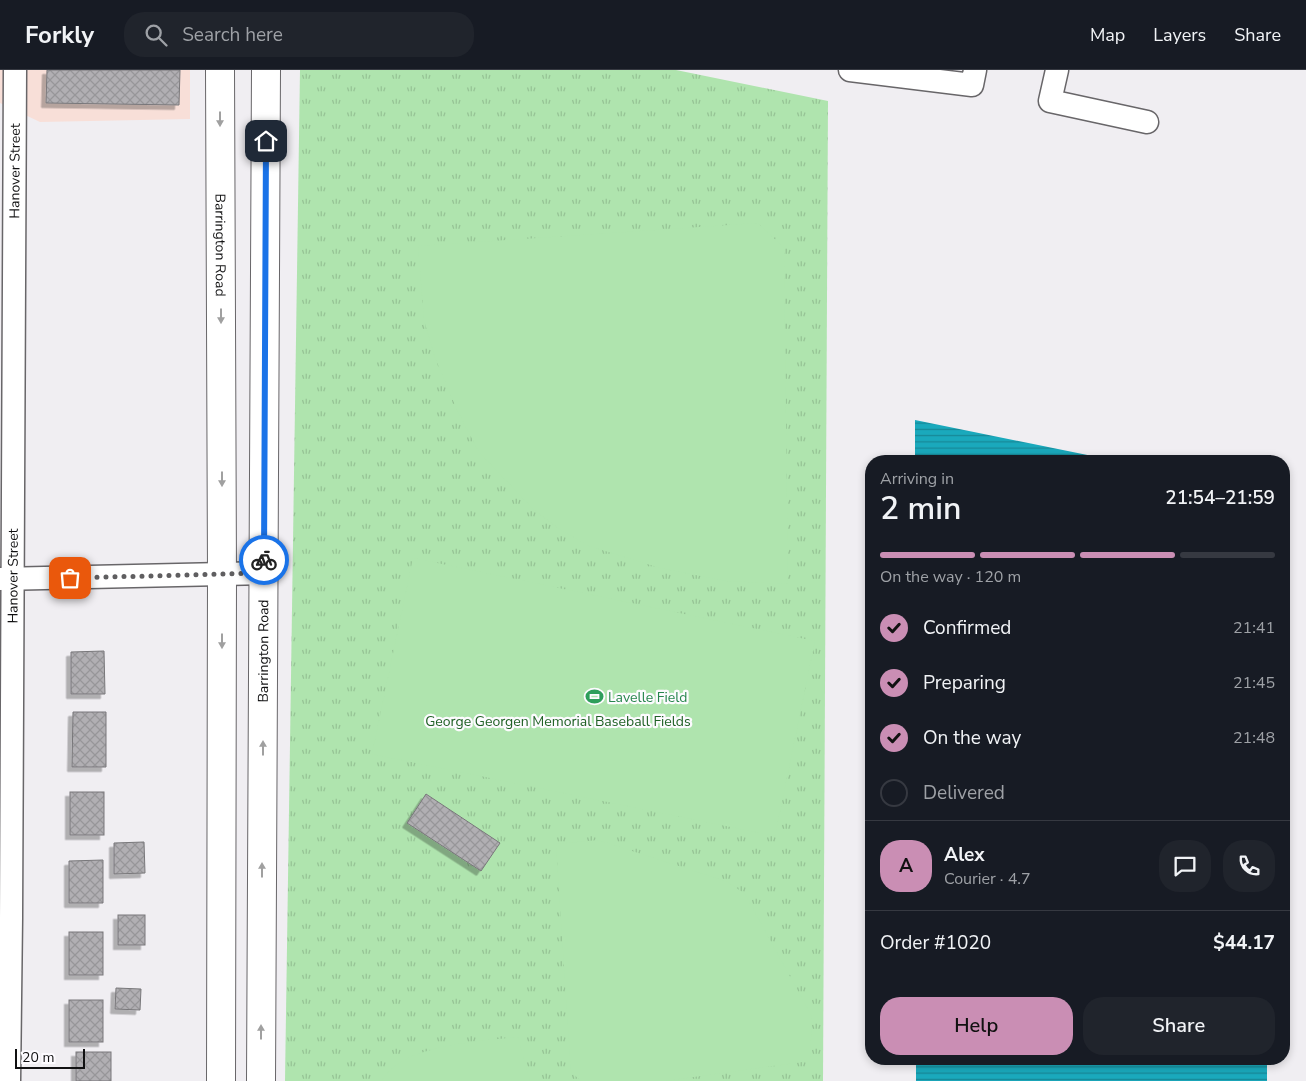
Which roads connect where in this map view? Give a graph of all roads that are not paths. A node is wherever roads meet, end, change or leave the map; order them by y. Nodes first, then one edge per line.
1 (15, 70) edge
2 (220, 70) edge
3 (266, 70) edge
4 (850, 70) edge
5 (975, 70) edge
6 (1057, 70) edge
7 (1147, 122) dead end
8 (8, 247) edge
9 (264, 573) junction
10 (222, 574) junction
11 (6, 579) edge
12 (6, 918) edge
13 (9, 1081) edge
14 (221, 1081) edge
15 (261, 1081) edge

1 - 8 street, Hanover Street
2 -> 10 main road, Barrington Road
3 - 9 main road, Barrington Road
4 - 5 street
6 - 7 street
8 - 11 street, Hanover Street
9 - 10 street
15 -> 9 main road, Barrington Road
10 - 11 street
10 -> 14 main road, Barrington Road
11 - 12 street, Hanover Street
12 - 13 street, Hanover Street

